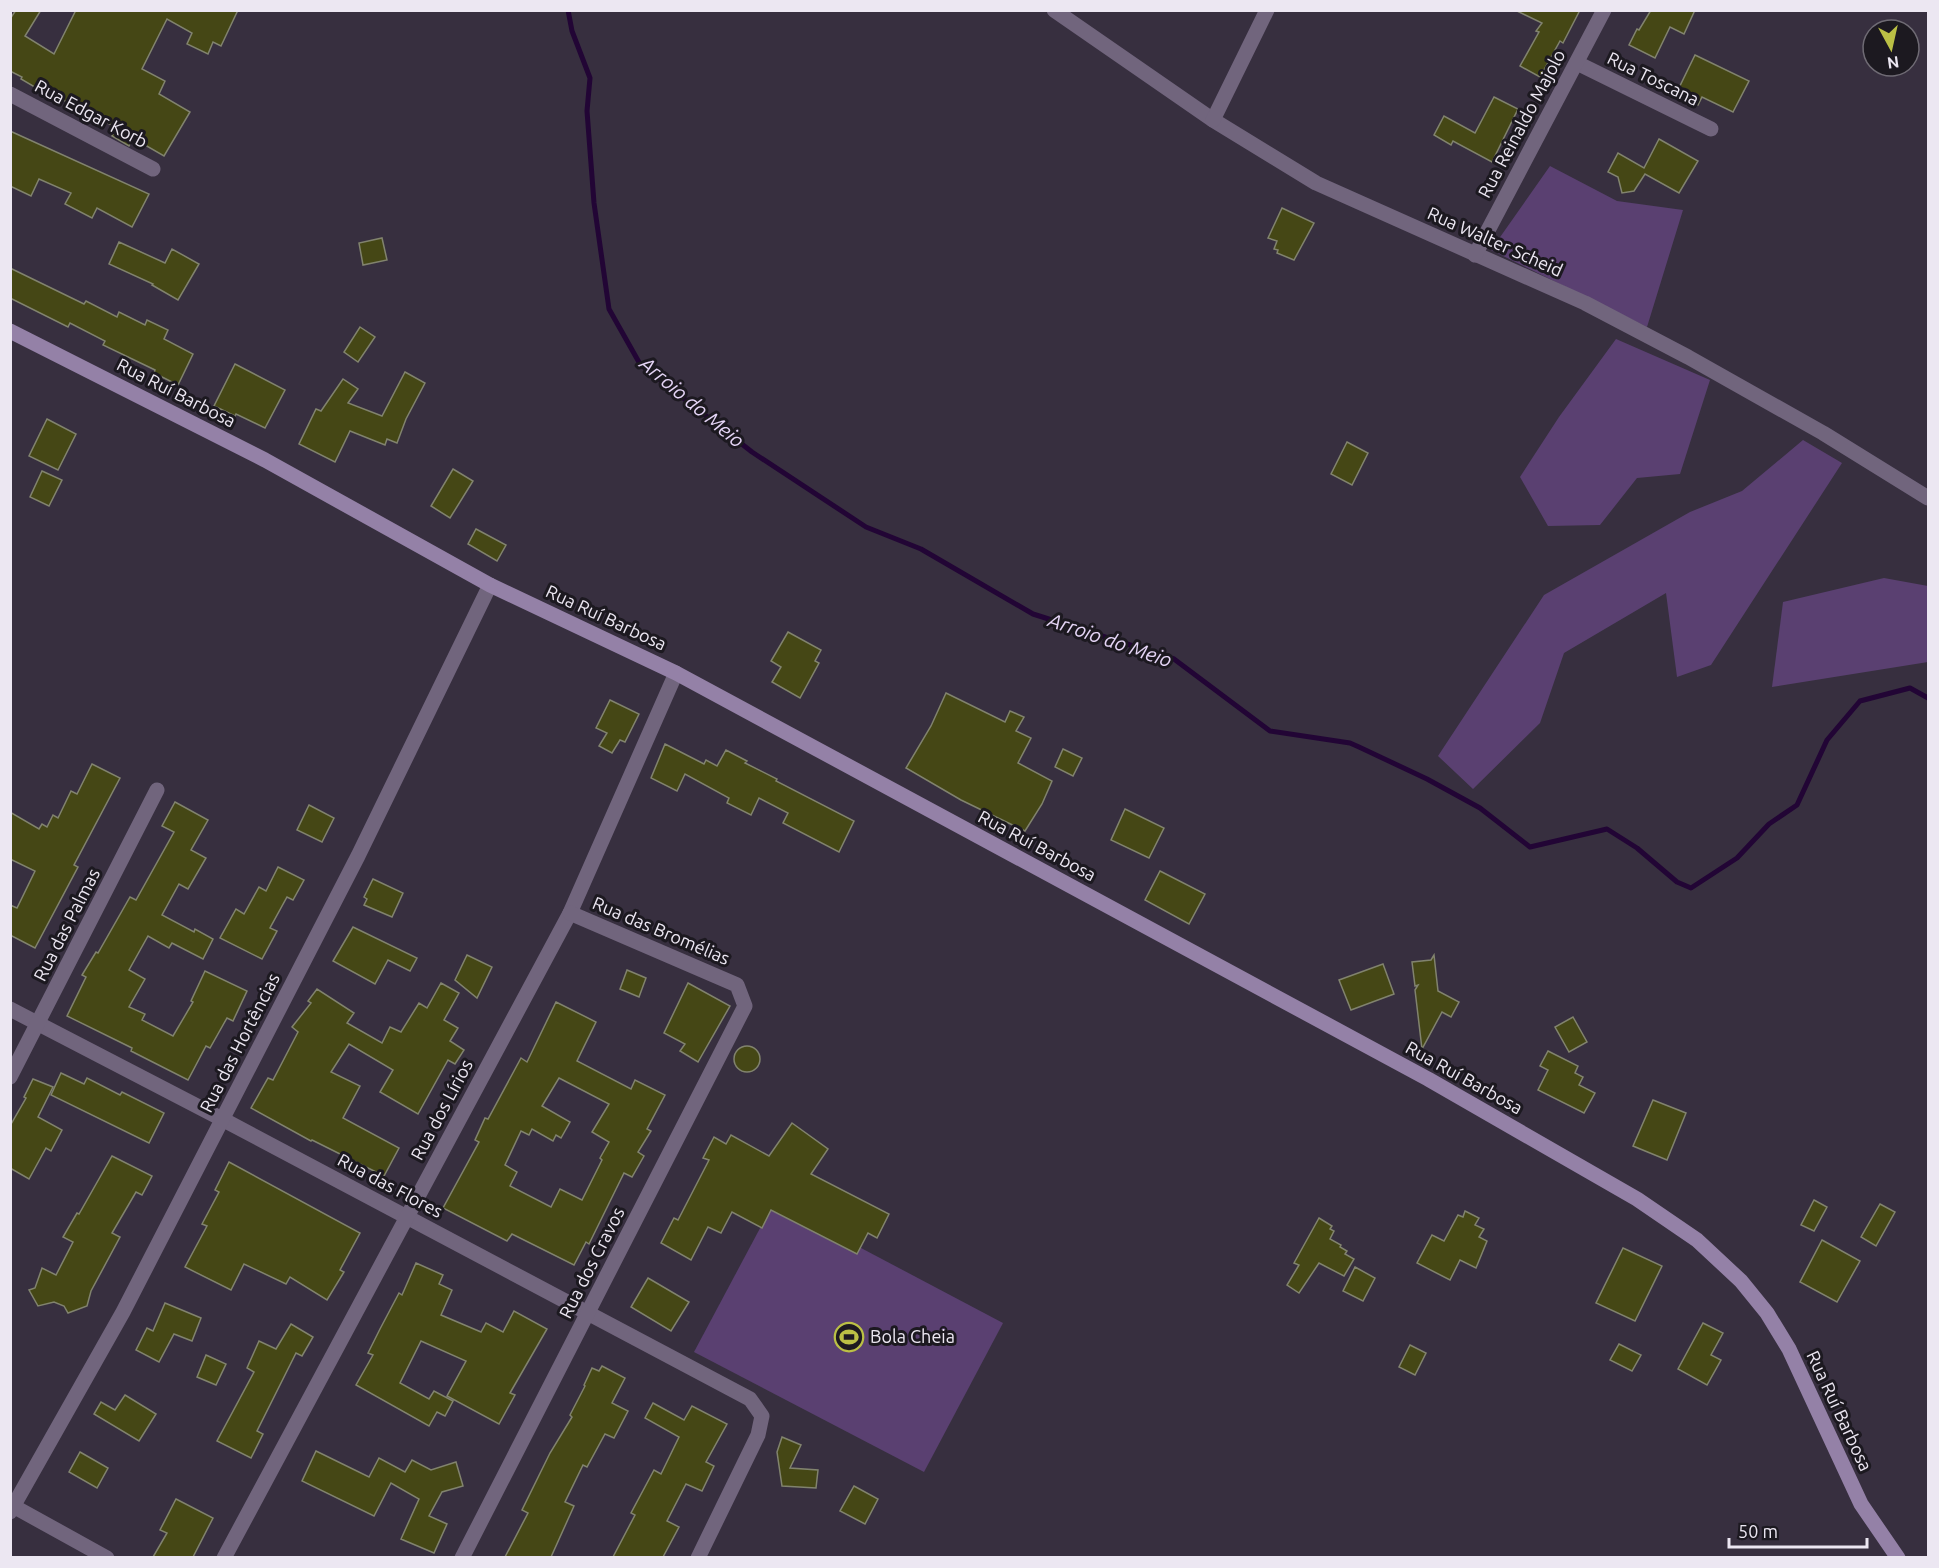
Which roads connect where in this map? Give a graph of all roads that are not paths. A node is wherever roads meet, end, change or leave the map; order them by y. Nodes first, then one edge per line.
1 (1054, 10) edge
2 (1268, 10) edge
3 (1604, 10) edge
4 (1577, 63) junction
5 (10, 94) edge
6 (1213, 120) junction
7 (1712, 129) dead end
8 (153, 169) dead end
9 (1475, 255) junction
10 (10, 331) edge
11 (1929, 498) edge
12 (490, 585) junction
13 (676, 673) junction
14 (158, 790) dead end
15 (570, 913) junction
16 (737, 985) joint
17 (10, 1010) edge
18 (39, 1024) junction
19 (10, 1077) edge
20 (222, 1119) junction
21 (407, 1216) junction
22 (588, 1314) junction
23 (12, 1509) edge
24 (107, 1557) edge
25 (224, 1557) edge
26 (462, 1557) edge
27 (698, 1557) edge
28 (1898, 1557) edge

1 - 6 street, Rua Walter Scheid
2 - 6 street
3 - 4 street, Rua Reinaldo Majolo
4 - 7 street, Rua Toscana
4 - 9 street, Rua Reinaldo Majolo
5 - 8 street, Rua Edgar Korb
6 - 9 street, Rua Walter Scheid
9 - 11 street, Rua Walter Scheid
10 - 12 main road, Rua Ruí Barbosa
12 - 13 main road, Rua Ruí Barbosa
12 - 20 street, Rua das Hortências
13 - 15 street, Rua dos Lírios
13 - 28 main road, Rua Ruí Barbosa
14 - 18 street, Rua das Palmas
15 - 16 street, Rua das Bromélias
15 - 21 street, Rua dos Lírios
16 - 22 street, Rua dos Cravos
17 - 18 street, Rua das Flores
18 - 19 street, Rua das Palmas
18 - 20 street, Rua das Flores
20 - 21 street, Rua das Flores
20 - 23 street, Rua das Hortências
21 - 22 street, Rua das Flores
21 - 25 street, Rua dos Lírios
22 - 26 street, Rua dos Cravos
22 - 27 street, Rua das Flores
23 - 24 street

